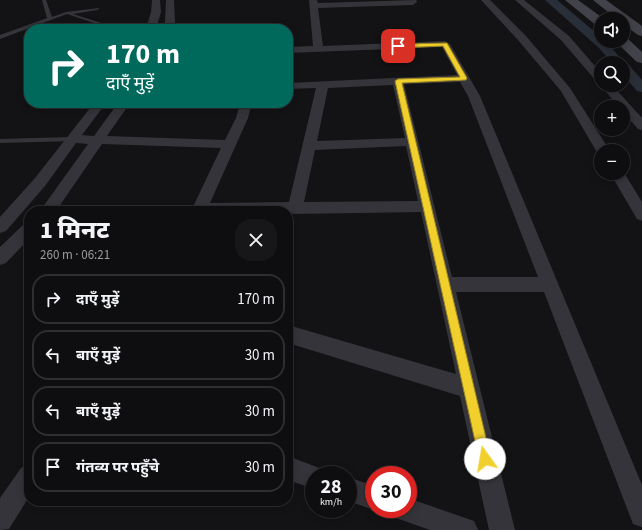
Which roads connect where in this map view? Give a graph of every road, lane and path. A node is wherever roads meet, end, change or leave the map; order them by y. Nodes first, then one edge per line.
1 (44, 0) edge
2 (156, 0) edge
3 (170, 0) edge
4 (412, 0) edge
5 (485, 0) edge
6 (519, 0) edge
7 (571, 0) edge
8 (599, 0) edge
9 (612, 0) edge
10 (359, 2) edge
11 (313, 3) edge
12 (97, 9) dead end
13 (66, 13) junction
14 (594, 18) edge
15 (50, 19) junction
16 (642, 21) edge
17 (36, 24) edge
18 (101, 24) edge
19 (152, 24) edge
20 (169, 24) edge
21 (24, 28) edge
22 (642, 32) edge
23 (0, 37) edge
24 (630, 48) edge
25 (318, 49) junction
26 (293, 50) edge
27 (642, 59) edge
28 (594, 72) edge
29 (464, 78) junction
30 (398, 81) junction
31 (322, 84) junction
32 (293, 86) edge
33 (612, 92) edge
34 (96, 108) edge
35 (121, 108) edge
36 (245, 108) edge
37 (642, 126) edge
38 (72, 139) junction
39 (99, 140) junction
40 (0, 141) edge
41 (412, 142) junction
42 (230, 144) junction
43 (599, 144) edge
44 (308, 146) junction
45 (620, 180) edge
46 (52, 206) edge
47 (201, 206) edge
48 (427, 206) junction
49 (295, 208) joint
50 (642, 215) edge
51 (0, 227) edge
52 (24, 234) edge
53 (0, 258) edge
54 (445, 284) junction
55 (550, 285) junction
56 (293, 335) edge
57 (469, 388) junction
58 (293, 470) edge
59 (305, 474) edge
60 (24, 484) edge
61 (417, 513) edge
62 (642, 515) edge
63 (0, 520) edge
64 (465, 530) edge
65 (502, 530) edge

1 - 15 lane
2 - 19 street
3 - 20 street
4 - 10 street
5 - 43 street
6 - 28 street
7 - 14 street
8 - 22 street
9 - 16 street
10 - 11 street
11 - 25 street
12 - 13 lane
13 - 15 lane
13 - 18 lane
15 - 17 lane
21 - 23 lane
24 - 27 street
25 - 26 street
25 - 29 street
29 - 30 street
29 - 55 street
30 - 31 street
30 - 41 street
31 - 32 street
31 - 44 street
33 - 37 street
34 - 38 street
35 - 39 street
36 - 42 street
38 - 39 street
38 - 40 lane
38 - 51 street
39 - 42 street
39 - 46 street
41 - 44 street
41 - 48 street
42 - 47 street
44 - 49 street
45 - 50 street
48 - 49 street
48 - 54 street
52 - 53 street
54 - 55 street
54 - 57 street
55 - 62 street
56 - 57 street
57 - 65 street
58 - 59 street
60 - 63 street
61 - 64 street

